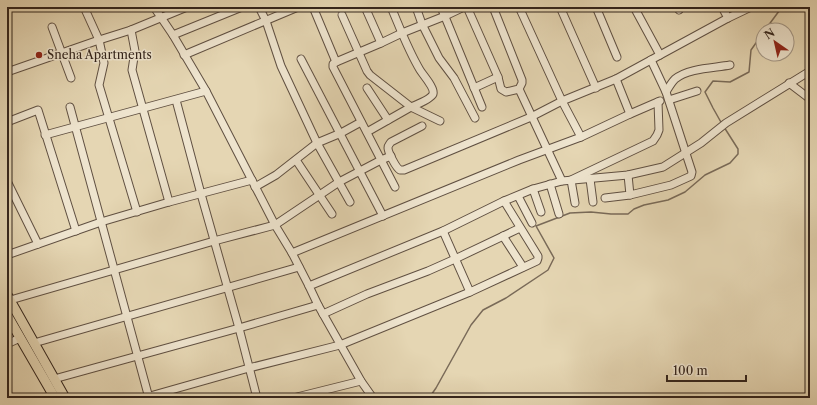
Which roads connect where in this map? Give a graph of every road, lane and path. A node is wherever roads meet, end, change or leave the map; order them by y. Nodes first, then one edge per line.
1 (84, 7) edge
2 (154, 7) edge
3 (187, 7) edge
4 (242, 7) edge
5 (260, 7) edge
6 (313, 7) edge
7 (365, 7) edge
8 (391, 7) edge
9 (416, 7) edge
10 (441, 7) edge
11 (464, 7) edge
12 (467, 7) edge
13 (493, 7) edge
14 (519, 7) edge
15 (560, 7) edge
16 (596, 7) edge
17 (634, 7) edge
18 (722, 7) edge
19 (751, 7) edge
20 (294, 8) edge
21 (342, 15) dead end
22 (445, 16) junction
23 (161, 18) junction
24 (728, 18) junction
25 (266, 21) junction
26 (422, 24) junction
27 (52, 27) dead end
28 (131, 30) junction
29 (402, 33) junction
30 (173, 35) junction
31 (99, 40) junction
32 (381, 43) junction
33 (359, 52) junction
34 (61, 53) junction
35 (184, 55) junction
36 (660, 55) junction
37 (617, 57) dead end
38 (301, 59) dead end
39 (651, 60) junction
40 (336, 62) junction
41 (730, 65) dead end
42 (7, 72) edge
43 (810, 72) edge
44 (498, 77) junction
45 (71, 78) dead end
46 (616, 80) junction
47 (790, 83) junction
48 (367, 88) dead end
49 (474, 88) junction
50 (596, 88) junction
51 (519, 90) junction
52 (206, 91) junction
53 (697, 91) dead end
54 (668, 96) junction
55 (810, 99) edge
56 (176, 100) junction
57 (562, 101) junction
58 (658, 102) junction
59 (70, 107) dead end
60 (411, 107) junction
61 (482, 107) dead end
62 (143, 109) junction
63 (630, 114) junction
64 (531, 117) junction
65 (109, 118) junction
66 (475, 118) dead end
67 (388, 120) junction
68 (440, 121) dead end
69 (7, 122) edge
70 (361, 122) junction
71 (76, 126) junction
72 (422, 126) dead end
73 (366, 132) junction
74 (340, 133) junction
75 (45, 135) junction
76 (581, 137) junction
77 (317, 143) junction
78 (547, 150) junction
79 (686, 154) junction
80 (391, 156) junction
81 (296, 160) junction
82 (381, 160) junction
83 (360, 171) junction
84 (628, 175) junction
85 (590, 179) junction
86 (571, 180) junction
87 (7, 181) edge
88 (562, 181) junction
89 (339, 182) junction
90 (254, 183) junction
91 (550, 184) junction
92 (395, 188) dead end
93 (533, 189) junction
94 (200, 194) junction
95 (320, 195) junction
96 (630, 195) junction
97 (518, 196) junction
98 (605, 198) dead end
99 (504, 201) junction
100 (169, 202) junction
101 (350, 202) dead end
102 (593, 202) dead end
103 (575, 203) dead end
104 (137, 212) junction
105 (542, 212) dead end
106 (332, 214) dead end
107 (559, 214) dead end
108 (383, 216) junction
109 (101, 222) junction
110 (532, 223) dead end
111 (275, 225) junction
112 (520, 228) junction
113 (76, 231) junction
114 (443, 231) junction
115 (503, 236) junction
116 (214, 241) junction
117 (38, 244) junction
118 (292, 253) junction
119 (7, 255) edge
120 (455, 259) junction
121 (299, 267) junction
122 (523, 267) junction
123 (114, 270) junction
124 (309, 286) junction
125 (227, 288) junction
126 (470, 292) junction
127 (8, 298) edge
128 (318, 304) junction
129 (323, 314) junction
130 (7, 315) edge
131 (127, 316) junction
132 (238, 328) junction
133 (20, 338) junction
134 (34, 342) junction
135 (7, 344) edge
136 (340, 345) junction
137 (138, 355) junction
138 (249, 368) junction
139 (54, 379) junction
140 (361, 381) junction
141 (147, 397) edge
142 (55, 398) edge
143 (65, 398) edge
144 (256, 398) edge
145 (293, 398) edge
146 (373, 398) edge

1 - 31 street
2 - 23 street
3 - 23 street
4 - 30 street
5 - 25 street
6 - 40 street
7 - 32 street
8 - 29 street
9 - 26 street
10 - 22 street
11 - 22 street
12 - 44 street
13 - 51 street
14 - 57 street
15 - 50 street
16 - 37 street
17 - 36 street
18 - 24 street
19 - 24 street
20 - 25 street
21 - 33 street
22 - 26 street
22 - 49 street
23 - 28 street
23 - 30 street
24 - 36 street
25 - 35 street
25 - 77 street
26 - 29 street
26 - 66 street
27 - 34 street
28 - 31 street
28 - 62 street
29 - 32 street
29 - 60 street
30 - 35 street
31 - 34 street
31 - 65 street
32 - 33 street
33 - 40 street
33 - 60 street
34 - 42 street
34 - 45 street
35 - 52 street
36 - 39 street
38 - 74 street
39 - 46 street
39 - 54 street
40 - 70 street
41 - 54 street
43 - 47 street
44 - 49 street
44 - 51 street
46 - 50 street
46 - 63 street
47 - 55 street
47 - 79 street
48 - 67 street
49 - 61 street
50 - 57 street
51 - 64 street
52 - 56 street
52 - 90 street
53 - 54 street
54 - 58 street
54 - 79 street
56 - 62 street
56 - 94 street
57 - 64 street
57 - 76 street
58 - 63 street
58 - 86 street
59 - 71 street
60 - 67 street
60 - 68 street
62 - 65 street
62 - 100 street
63 - 76 street
64 - 78 street
64 - 80 street
65 - 71 street
65 - 104 street
67 - 73 street
69 - 75 street
70 - 73 street
70 - 74 street
71 - 75 street
71 - 109 street
72 - 80 street
73 - 82 street
74 - 77 street
74 - 83 street
75 - 113 street
76 - 78 street
77 - 81 street
77 - 89 street
78 - 88 street
78 - 108 street
79 - 84 street
79 - 96 street
80 - 82 street
81 - 90 street
81 - 95 street
82 - 83 street
82 - 92 street
83 - 89 street
83 - 108 street
84 - 85 street
84 - 96 street
85 - 86 street
85 - 102 street
86 - 88 street
86 - 103 street
87 - 117 street
88 - 91 street
89 - 95 street
89 - 101 street
90 - 94 street
90 - 111 street
91 - 93 street
91 - 107 street
93 - 97 street
93 - 105 street
94 - 100 street
94 - 116 street
95 - 106 street
95 - 111 street
96 - 98 street
97 - 99 street
97 - 110 street
99 - 112 street
99 - 114 street
100 - 104 street
104 - 109 street
108 - 118 street
109 - 113 street
109 - 123 street
111 - 116 street
111 - 118 street
112 - 115 street
112 - 122 street
113 - 117 street
114 - 120 street
114 - 124 street
115 - 120 street
115 - 122 street
116 - 123 street
116 - 125 street
117 - 119 street
118 - 121 street
120 - 126 street
120 - 129 street
121 - 124 street
121 - 125 street
122 - 126 street
123 - 127 street
123 - 131 street
124 - 128 street
125 - 131 street
125 - 132 street
126 - 136 street
127 - 134 main road
128 - 129 street
128 - 132 street
129 - 136 street
130 - 133 main road
131 - 134 street
131 - 137 street
132 - 137 street
132 - 138 street
133 - 135 street
133 - 142 main road
134 - 139 main road
136 - 138 street
136 - 140 street
137 - 139 street
137 - 141 street
138 - 141 street
138 - 144 street
139 - 143 main road
140 - 145 street
140 - 146 street

